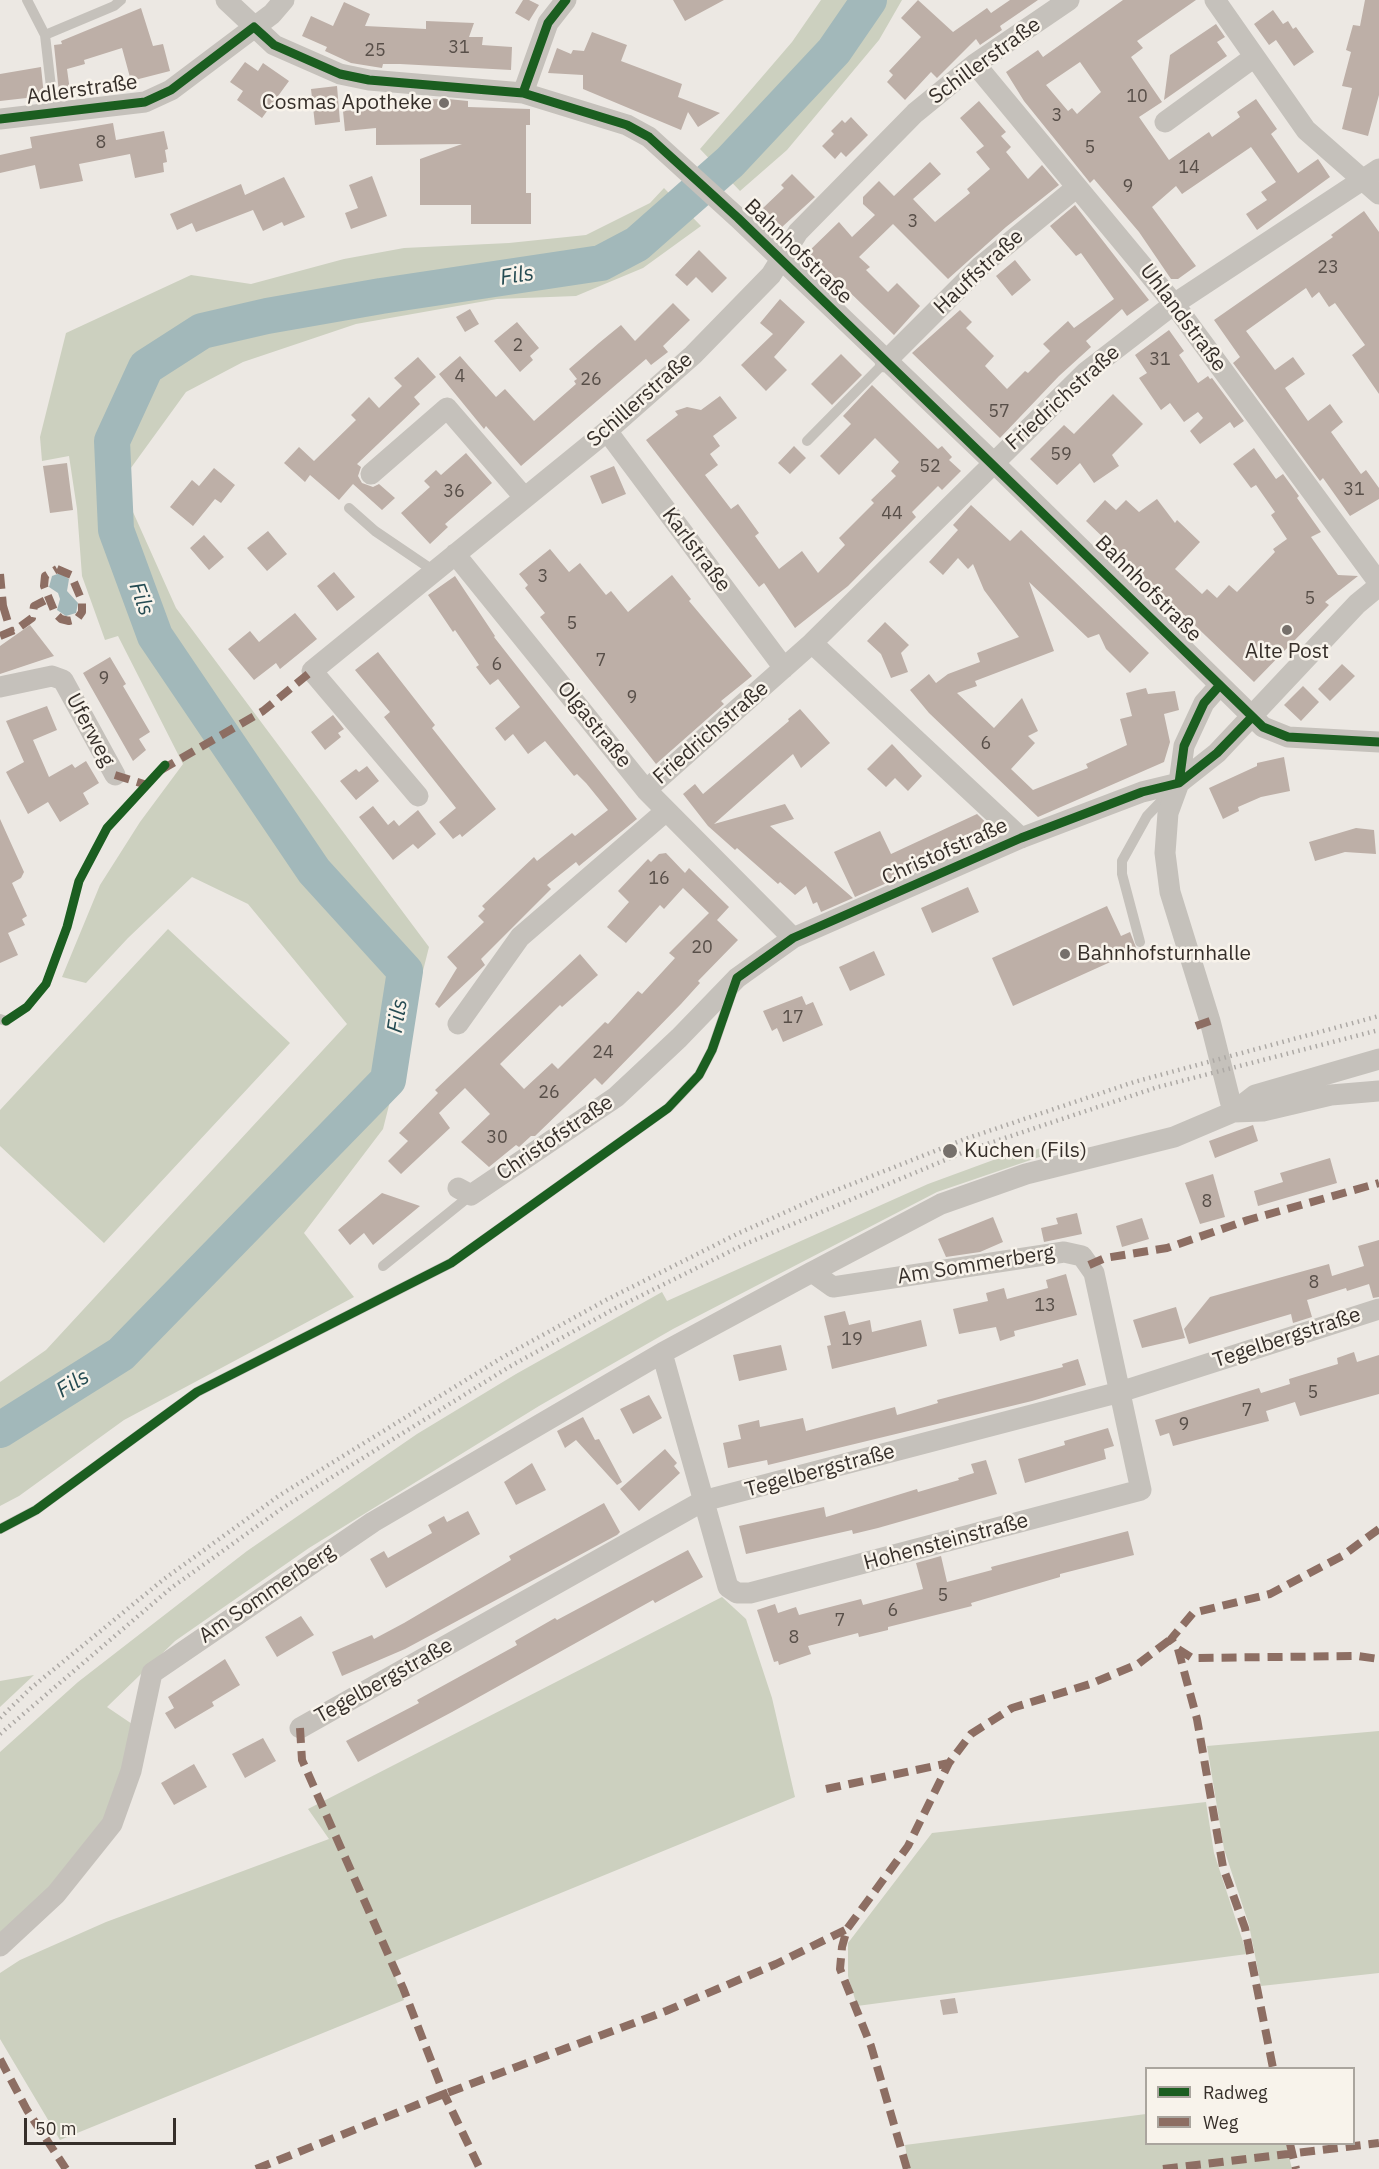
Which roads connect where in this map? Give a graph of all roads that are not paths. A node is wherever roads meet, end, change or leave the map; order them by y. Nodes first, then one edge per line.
1 (27, 0) edge
2 (121, 0) edge
3 (226, 0) edge
4 (284, 0) edge
5 (566, 0) edge
6 (1069, 0) edge
7 (1215, 0) edge
8 (254, 27) junction
9 (45, 35) junction
10 (1253, 58) junction
11 (975, 64) junction
12 (523, 93) junction
13 (54, 112) junction
14 (0, 119) edge
15 (1165, 122) dead end
16 (1371, 173) edge
17 (1077, 187) junction
18 (1379, 194) edge
19 (781, 260) junction
20 (1174, 304) junction
21 (885, 362) junction
22 (607, 431) junction
23 (807, 441) dead end
24 (993, 462) junction
25 (371, 474) dead end
26 (524, 497) junction
27 (349, 508) dead end
28 (455, 554) junction
29 (434, 571) junction
30 (1379, 584) edge
31 (812, 643) junction
32 (784, 668) junction
33 (1220, 685) junction
34 (0, 687) edge
35 (1252, 717) junction
36 (1379, 742) edge
37 (115, 775) dead end
38 (1179, 783) junction
39 (646, 790) junction
40 (418, 796) dead end
41 (666, 811) junction
42 (1021, 838) junction
43 (793, 938) junction
44 (1140, 942) dead end
45 (737, 978) junction
46 (458, 1023) dead end
47 (1379, 1059) edge
48 (1379, 1091) edge
49 (1233, 1112) junction
50 (465, 1192) joint
51 (382, 1266) dead end
52 (812, 1272) junction
53 (1379, 1309) edge
54 (662, 1353) junction
55 (1120, 1392) junction
56 (1141, 1490) joint
57 (703, 1501) junction
58 (0, 1529) edge
59 (300, 1728) dead end
60 (0, 1946) edge

1 - 9 lane
2 - 9 lane
3 - 8 street, Bahnhofstraße
4 - 8 street, Adlerstraße
5 - 12 street
6 - 11 street, Schillerstraße
7 - 10 street
8 - 12 street, Bahnhofstraße
8 - 13 street, Adlerstraße
9 - 13 lane
10 - 15 street
10 - 16 street
11 - 17 street, Uhlandstraße
11 - 19 street, Schillerstraße
12 - 19 street, Bahnhofstraße
13 - 14 street, Adlerstraße
16 - 18 street
16 - 20 street, Friedrichstraße
17 - 20 street, Uhlandstraße
17 - 21 street, Hauffstraße
19 - 21 street, Bahnhofstraße
19 - 22 street, Schillerstraße
20 - 24 street, Friedrichstraße
20 - 30 street, Uhlandstraße
21 - 23 lane
21 - 24 street, Bahnhofstraße
22 - 26 street, Schillerstraße
22 - 32 street, Karlstraße
24 - 31 street, Friedrichstraße
24 - 33 street, Bahnhofstraße
25 - 26 street
26 - 28 street, Schillerstraße
27 - 29 lane
28 - 29 street, Schillerstraße
28 - 39 street, Olgastraße
29 - 40 street, Schillerstraße
30 - 35 street
31 - 32 street, Friedrichstraße
31 - 42 street
32 - 39 street, Friedrichstraße
33 - 35 street, Bahnhofstraße
33 - 38 street
34 - 37 street, Uferweg
35 - 36 street, Bahnhofstraße
35 - 38 street
38 - 42 street, Christofstraße
38 - 44 lane
38 - 49 street
39 - 41 street, Olgastraße
41 - 43 street, Olgastraße
41 - 46 street, Friedrichstraße
42 - 43 street, Christofstraße
43 - 45 street, Christofstraße
45 - 50 street, Christofstraße
45 - 58 lane
47 - 49 street, Am Sommerberg
48 - 49 street, Am Sommerberg
49 - 52 street, Am Sommerberg
50 - 51 lane
52 - 54 street, Am Sommerberg
52 - 55 street, Am Sommerberg
53 - 55 street, Tegelbergstraße
54 - 57 street
54 - 60 street, Am Sommerberg
55 - 56 street, Am Sommerberg
55 - 57 street, Tegelbergstraße
56 - 57 street, Hohensteinstraße
57 - 59 street, Tegelbergstraße

